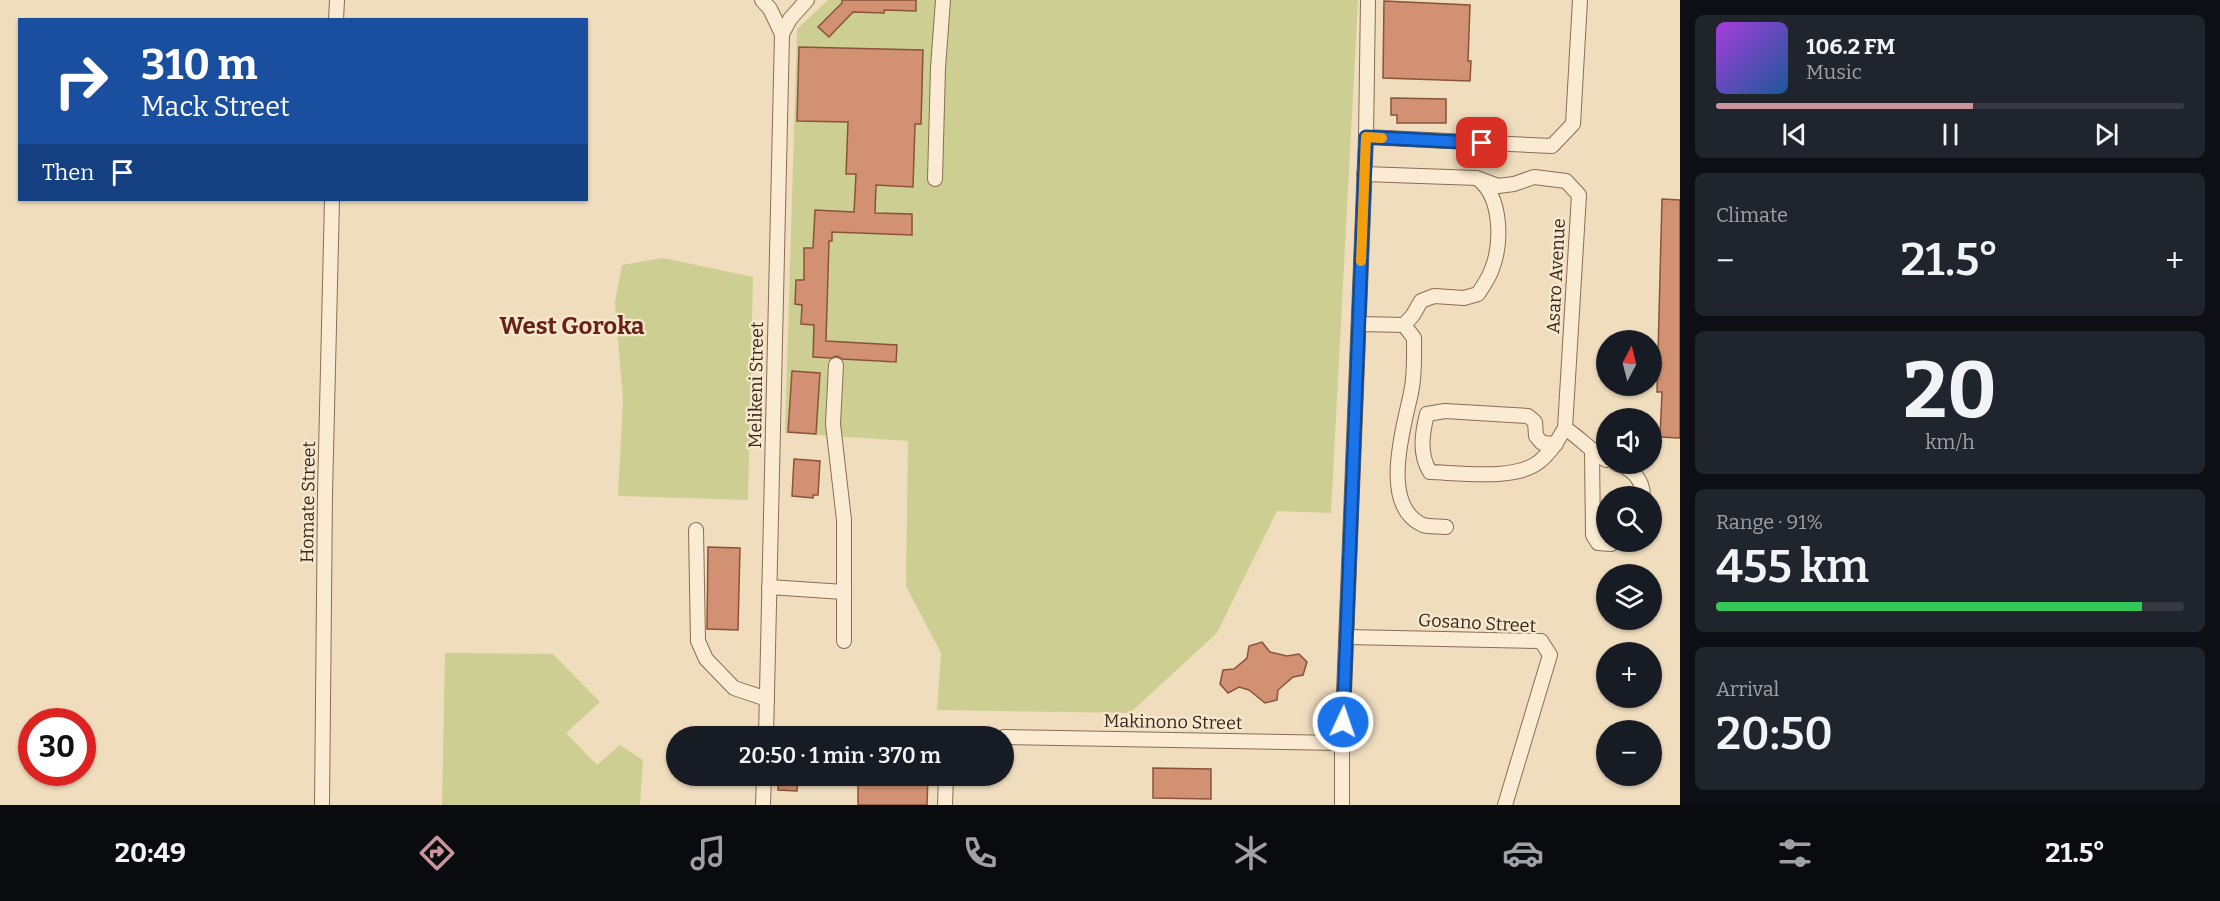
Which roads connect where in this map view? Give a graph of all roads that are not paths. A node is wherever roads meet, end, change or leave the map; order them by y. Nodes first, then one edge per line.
1 (337, 0) edge
2 (762, 0) edge
3 (807, 0) edge
4 (943, 0) edge
5 (1368, 0) edge
6 (1580, 0) edge
7 (336, 18) edge
8 (782, 34) junction
9 (1366, 137) junction
10 (1364, 174) junction
11 (1477, 178) junction
12 (935, 180) dead end
13 (332, 201) edge
14 (1359, 324) junction
15 (1404, 325) junction
16 (836, 364) dead end
17 (1565, 428) junction
18 (1556, 444) junction
19 (1592, 451) junction
20 (1596, 454) edge
21 (1446, 527) dead end
22 (696, 531) dead end
23 (1596, 540) edge
24 (769, 587) junction
25 (844, 592) junction
26 (1347, 637) junction
27 (844, 641) dead end
28 (767, 699) junction
29 (766, 726) edge
30 (1014, 737) edge
31 (1342, 743) junction
32 (763, 786) edge
33 (945, 786) edge
34 (322, 805) edge
35 (762, 805) edge
36 (945, 805) edge
37 (1342, 805) edge
38 (1505, 805) edge

1 - 7 street
2 - 8 street, Melikeni Street
3 - 8 street
4 - 12 street
5 - 9 street
6 - 9 street
8 - 24 street, Melikeni Street
9 - 10 street
10 - 11 street, Asaro Avenue
10 - 14 street
11 - 15 street
11 - 17 street, Asaro Avenue
13 - 34 street, Homate Street
14 - 15 street
14 - 26 street
15 - 21 street
16 - 25 street
17 - 18 street, Asaro Avenue
17 - 19 street
18 - 18 street, Asaro Avenue
19 - 20 street
19 - 23 street
22 - 28 street
24 - 25 street
24 - 28 street, Melikeni Street
25 - 27 street
26 - 31 street
26 - 38 street, Gosano Street
28 - 29 street, Melikeni Street
30 - 31 street, Makinono Street
31 - 37 street
32 - 35 street
33 - 36 street

